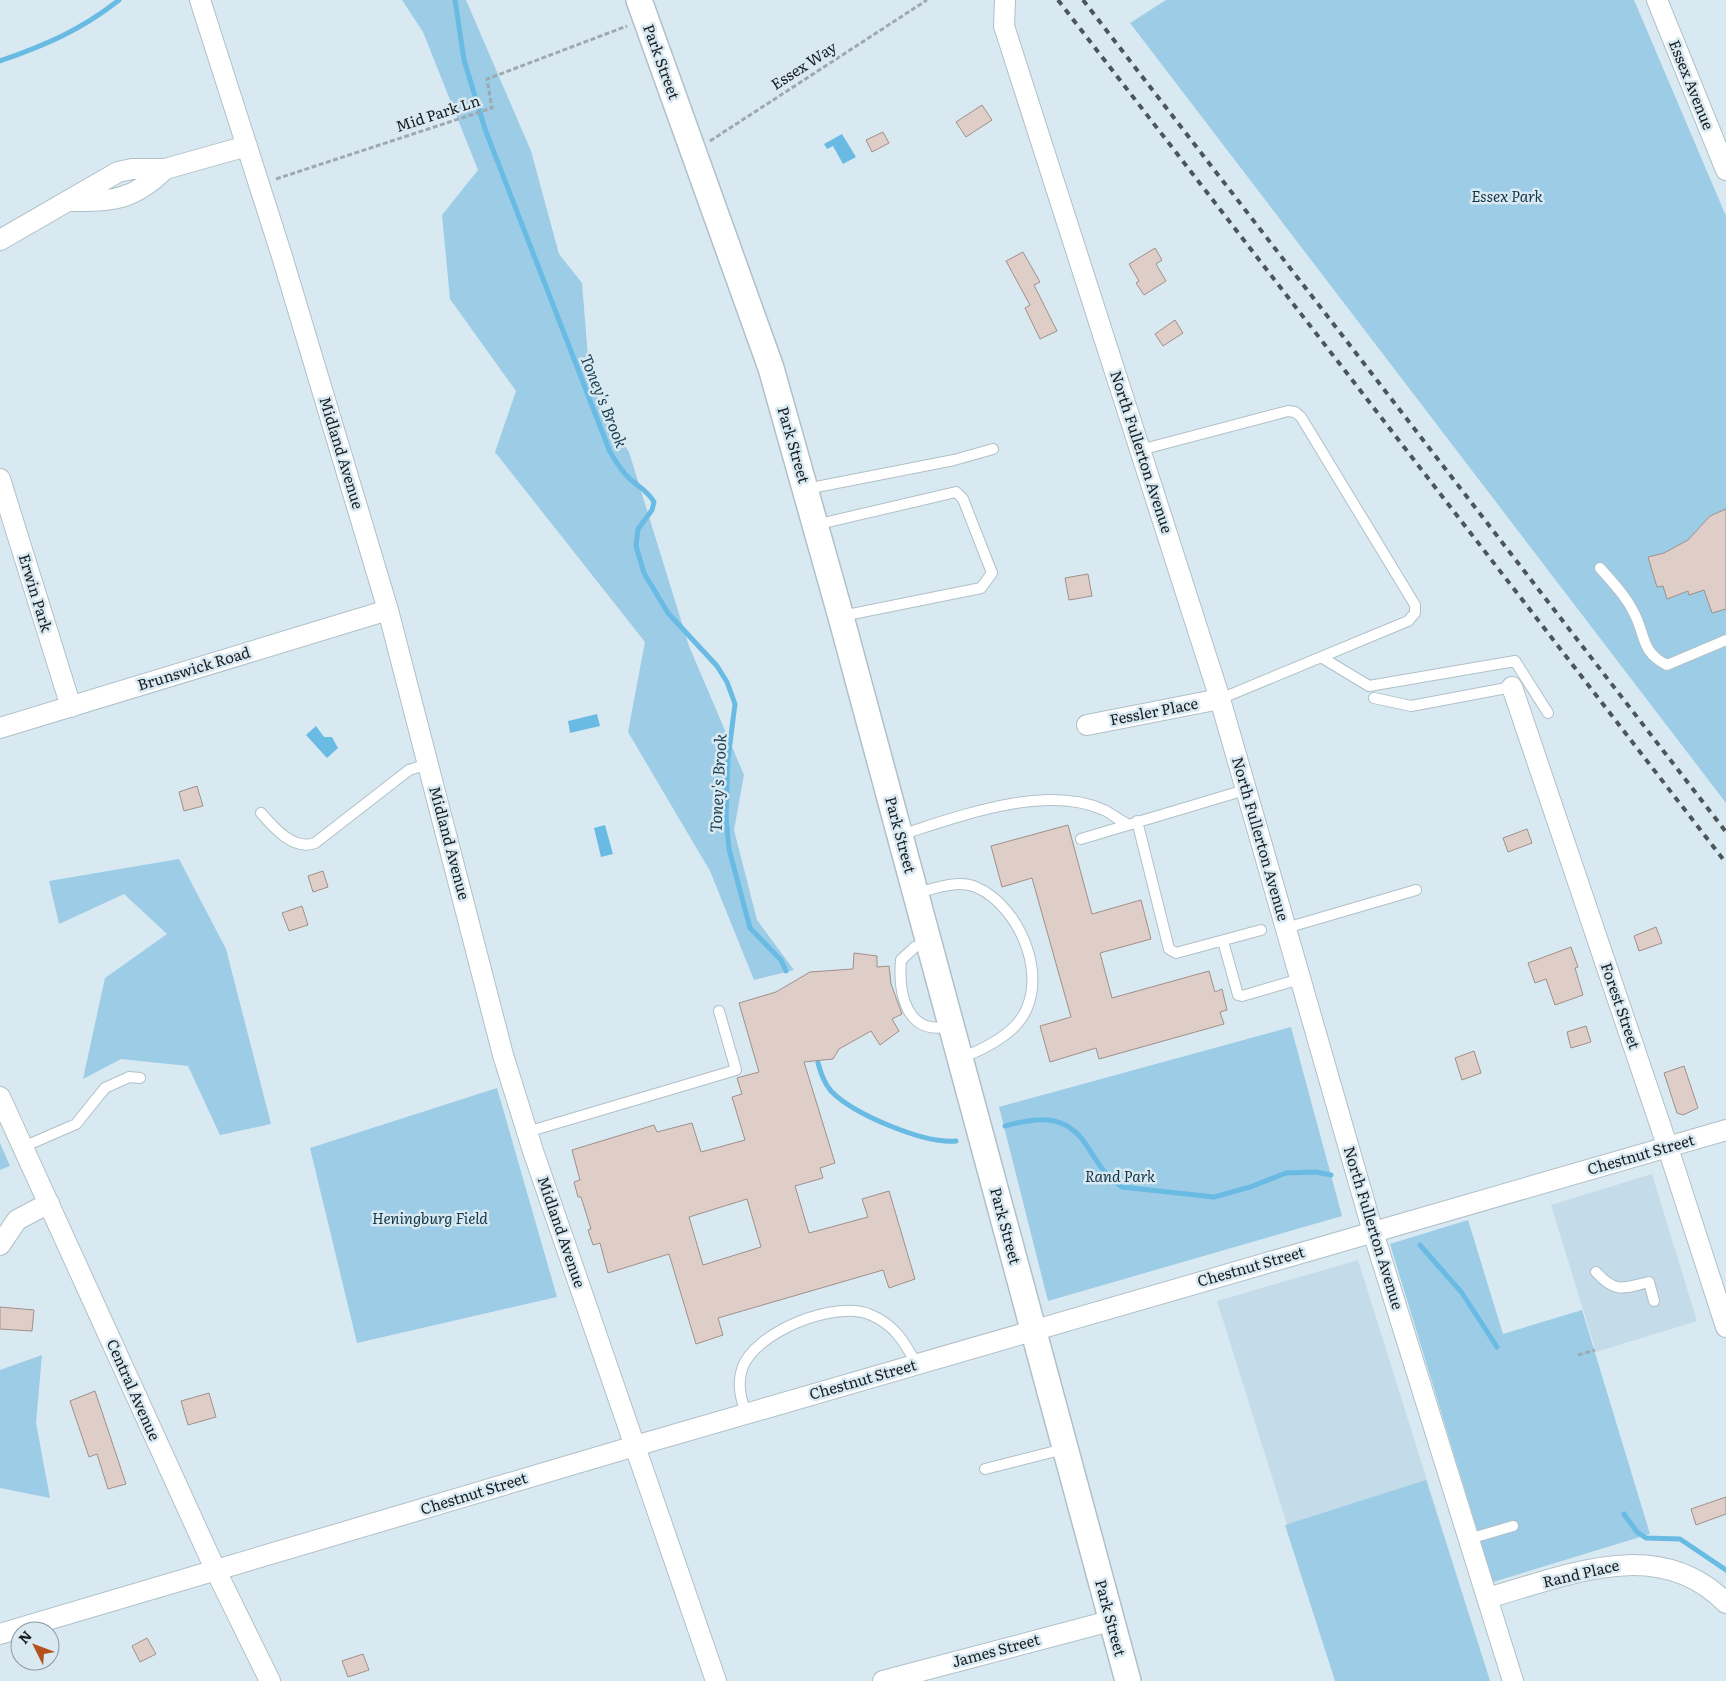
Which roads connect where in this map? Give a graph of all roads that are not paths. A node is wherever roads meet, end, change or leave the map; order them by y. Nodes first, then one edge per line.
1 (200, 0) edge
2 (1005, 0) edge
3 (1657, 0) edge
4 (642, 10) edge
5 (247, 146) junction
6 (1726, 170) edge
7 (0, 240) edge
8 (993, 449) dead end
9 (1140, 450) junction
10 (0, 479) edge
11 (805, 489) junction
12 (815, 525) junction
13 (1600, 568) dead end
14 (388, 610) junction
15 (841, 617) junction
16 (1726, 640) edge
17 (1321, 657) junction
18 (1512, 687) joint
19 (1374, 698) dead end
20 (1220, 699) junction
21 (71, 707) junction
22 (1548, 713) dead end
23 (1087, 725) dead end
24 (0, 728) edge
25 (428, 764) junction
26 (1245, 790) junction
27 (261, 813) dead end
28 (1132, 823) junction
29 (899, 835) junction
30 (1081, 838) dead end
31 (1416, 890) dead end
32 (916, 893) junction
33 (1286, 928) junction
34 (1262, 930) dead end
35 (1224, 941) junction
36 (929, 942) junction
37 (1300, 979) junction
38 (719, 1011) dead end
39 (952, 1026) junction
40 (961, 1058) junction
41 (140, 1078) dead end
42 (0, 1097) edge
43 (1726, 1130) edge
44 (527, 1132) junction
45 (23, 1147) junction
46 (1668, 1148) junction
47 (49, 1203) junction
48 (1372, 1232) junction
49 (0, 1244) edge
50 (1596, 1272) dead end
51 (1654, 1301) dead end
52 (1723, 1305) edge
53 (1726, 1327) edge
54 (1033, 1330) junction
55 (917, 1365) junction
56 (746, 1414) junction
57 (635, 1446) junction
58 (1064, 1449) junction
59 (985, 1469) dead end
60 (1513, 1526) dead end
61 (1469, 1539) junction
62 (216, 1571) junction
63 (1487, 1598) junction
64 (1726, 1603) edge
65 (1110, 1621) junction
66 (0, 1634) edge
67 (270, 1681) edge
68 (716, 1681) edge
69 (882, 1681) edge
70 (1128, 1681) edge
71 (1513, 1681) edge

1 - 5 street, Midland Avenue
2 - 9 street, North Fullerton Avenue
3 - 6 street, Essex Avenue
4 - 11 street, Park Street
5 - 7 street
5 - 14 street, Midland Avenue
8 - 11 lane
9 - 17 lane
9 - 20 street, North Fullerton Avenue
10 - 21 street, Erwin Park
11 - 12 street, Park Street
12 - 15 street, Park Street
12 - 15 lane
13 - 16 lane
14 - 21 street, Brunswick Road
14 - 25 street, Midland Avenue
15 - 29 street, Park Street
17 - 20 lane
17 - 22 lane
18 - 19 lane
18 - 46 street, Forest Street
20 - 23 street, Fessler Place
20 - 26 street, North Fullerton Avenue
21 - 24 street, Brunswick Road
25 - 27 lane
25 - 44 street, Midland Avenue
26 - 28 lane
26 - 33 street, North Fullerton Avenue
28 - 29 lane
28 - 30 lane
28 - 35 lane
29 - 32 street, Park Street
31 - 33 lane
32 - 36 street, Park Street
32 - 40 lane
33 - 37 street, North Fullerton Avenue
34 - 35 lane
35 - 37 lane
36 - 39 street, Park Street
36 - 39 lane
37 - 48 street, North Fullerton Avenue
38 - 44 lane
39 - 40 street, Park Street
40 - 54 street, Park Street
41 - 45 lane
42 - 45 street, Central Avenue
43 - 46 street, Chestnut Street
44 - 57 street, Midland Avenue
45 - 47 street, Central Avenue
46 - 48 street, Chestnut Street
46 - 52 street, Forest Street
47 - 49 street
47 - 62 street, Central Avenue
48 - 54 street, Chestnut Street
48 - 61 street, North Fullerton Avenue
50 - 51 lane
52 - 53 street, Forest Street
54 - 55 street, Chestnut Street
54 - 58 street, Park Street
55 - 56 street, Chestnut Street
55 - 56 lane
56 - 57 street, Chestnut Street
57 - 62 street, Chestnut Street
57 - 68 street, Midland Avenue
58 - 59 lane
58 - 65 street, Park Street
60 - 61 lane
61 - 63 street, North Fullerton Avenue
62 - 66 street, Chestnut Street
62 - 67 street, Central Avenue
63 - 64 street, Rand Place
63 - 71 street, North Fullerton Avenue
65 - 69 street, James Street
65 - 70 street, Park Street

